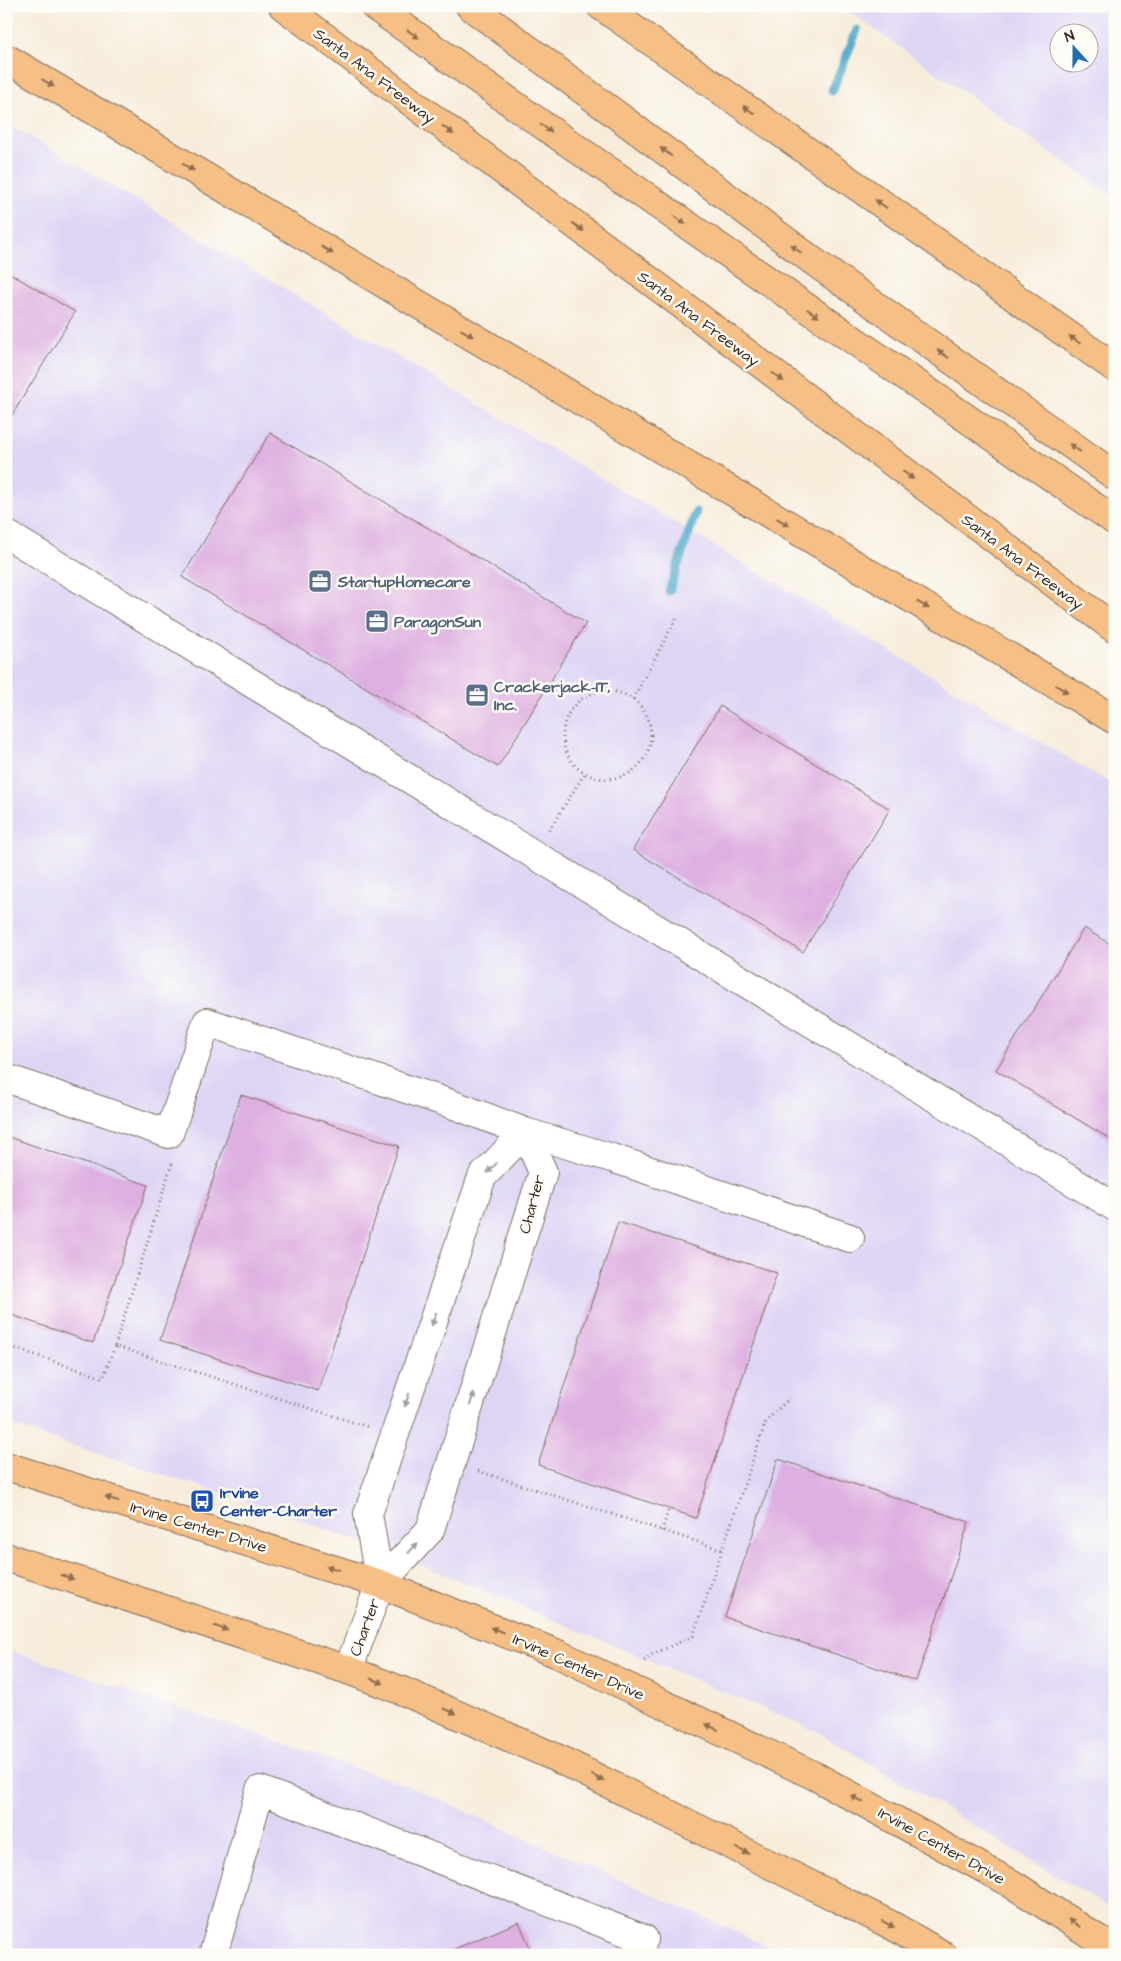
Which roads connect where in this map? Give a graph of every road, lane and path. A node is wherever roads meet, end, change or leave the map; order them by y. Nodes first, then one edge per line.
1 (283, 6) edge
2 (374, 6) edge
3 (470, 6) edge
4 (601, 6) edge
5 (6, 58) edge
6 (1115, 368) edge
7 (1115, 476) edge
8 (1115, 521) edge
9 (6, 534) edge
10 (677, 617) dead end
11 (1115, 629) edge
12 (633, 699) junction
13 (1115, 720) edge
14 (585, 773) junction
15 (535, 854) junction
16 (6, 1078) edge
17 (525, 1132) junction
18 (169, 1134) junction
19 (1115, 1207) edge
20 (850, 1238) dead end
21 (6, 1345) edge
22 (115, 1346) junction
23 (793, 1395) dead end
24 (394, 1436) junction
25 (452, 1462) junction
26 (6, 1466) edge
27 (669, 1508) dead end
28 (662, 1530) junction
29 (723, 1550) junction
30 (6, 1557) edge
31 (380, 1584) junction
32 (348, 1670) junction
33 (619, 1682) junction
34 (1115, 1950) edge
35 (213, 1955) edge
36 (637, 1955) edge
37 (943, 1955) edge

1 -> 11 main road, Santa Ana Freeway
2 -> 8 main road
7 -> 3 main road
6 -> 4 main road
5 -> 13 main road
9 - 15 street
10 - 12 path
12 - 14 path
12 - 14 path
14 - 15 path
15 - 19 street
16 - 18 street
17 - 18 street
17 - 20 street
17 -> 24 street, Charter
25 -> 17 street, Charter
18 - 22 path
21 - 22 path
22 - 24 path
23 - 29 path
24 - 31 street, Charter
25 - 28 path
31 -> 25 street, Charter
31 -> 26 main road, Irvine Center Drive
27 - 28 path
28 - 29 path
29 - 33 path
30 -> 32 main road
31 - 32 street, Charter
33 -> 31 main road, Irvine Center Drive
32 -> 37 main road
34 -> 33 main road, Irvine Center Drive
35 - 36 street

